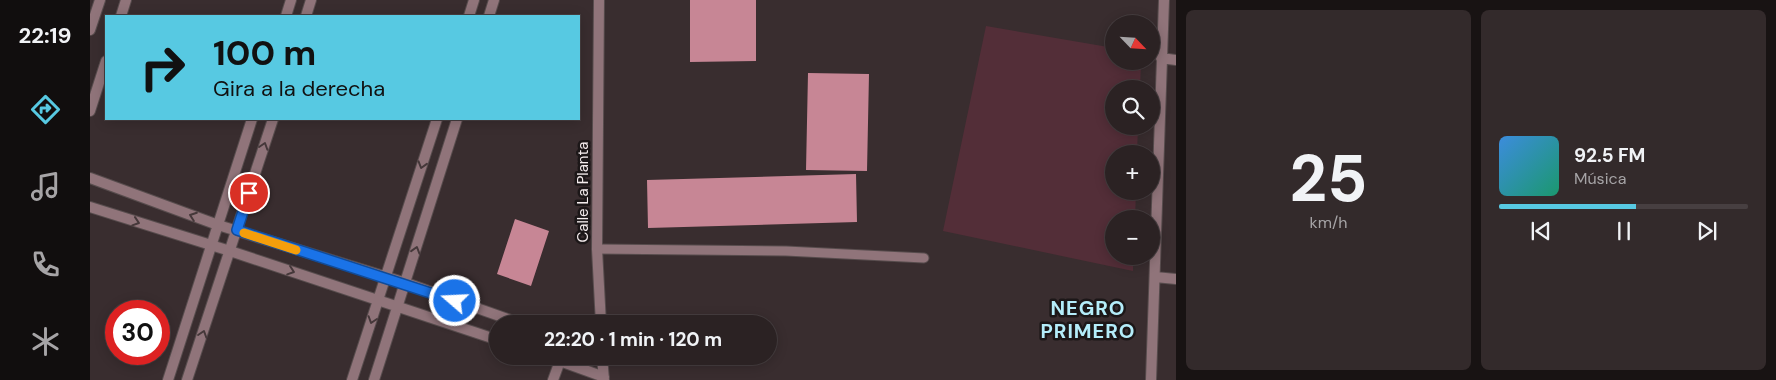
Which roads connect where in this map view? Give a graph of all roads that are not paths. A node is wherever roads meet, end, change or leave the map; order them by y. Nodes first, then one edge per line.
1 (100, 0) edge
2 (126, 0) edge
3 (291, 0) edge
4 (311, 0) edge
5 (474, 0) edge
6 (494, 0) edge
7 (599, 0) edge
8 (1164, 0) edge
9 (121, 15) edge
10 (286, 15) edge
11 (306, 15) edge
12 (469, 15) edge
13 (489, 15) edge
14 (90, 30) edge
15 (1161, 58) junction
16 (1176, 60) edge
17 (105, 64) edge
18 (90, 111) edge
19 (252, 120) edge
20 (273, 120) edge
21 (437, 120) edge
22 (457, 120) edge
23 (90, 178) edge
24 (90, 207) edge
25 (218, 225) junction
26 (237, 230) junction
27 (210, 246) junction
28 (597, 249) junction
29 (230, 251) junction
30 (924, 258) dead end
31 (1155, 277) junction
32 (387, 279) junction
33 (1176, 279) edge
34 (406, 284) junction
35 (378, 300) junction
36 (398, 306) junction
37 (496, 315) edge
38 (601, 315) edge
39 (489, 337) edge
40 (559, 365) edge
41 (570, 365) edge
42 (603, 365) edge
43 (604, 378) edge
44 (168, 380) edge
45 (187, 380) edge
46 (352, 380) edge
47 (374, 380) edge
48 (553, 380) edge
49 (1151, 380) edge

1 - 14 street
2 - 9 street
3 - 10 street
4 - 11 street
5 - 12 street
6 - 13 street
7 - 28 street, Calle La Planta
8 - 15 street
15 - 16 street
15 - 31 street
17 - 18 street
19 - 25 street
26 -> 20 street
21 -> 32 street
34 -> 22 street
25 -> 23 street
24 -> 27 street
25 - 26 street
25 - 27 street
26 - 29 street
26 - 32 street
27 - 29 street
27 - 44 street
28 - 30 lane
28 - 38 street, Calle La Planta
29 -> 35 street
45 -> 29 street
31 - 33 street
31 - 49 street
32 - 34 street
32 - 35 street
34 - 36 street
34 - 37 street
35 - 36 street
35 -> 46 street
36 - 39 street
36 - 47 street
40 - 48 street
41 - 43 street
42 - 43 street

